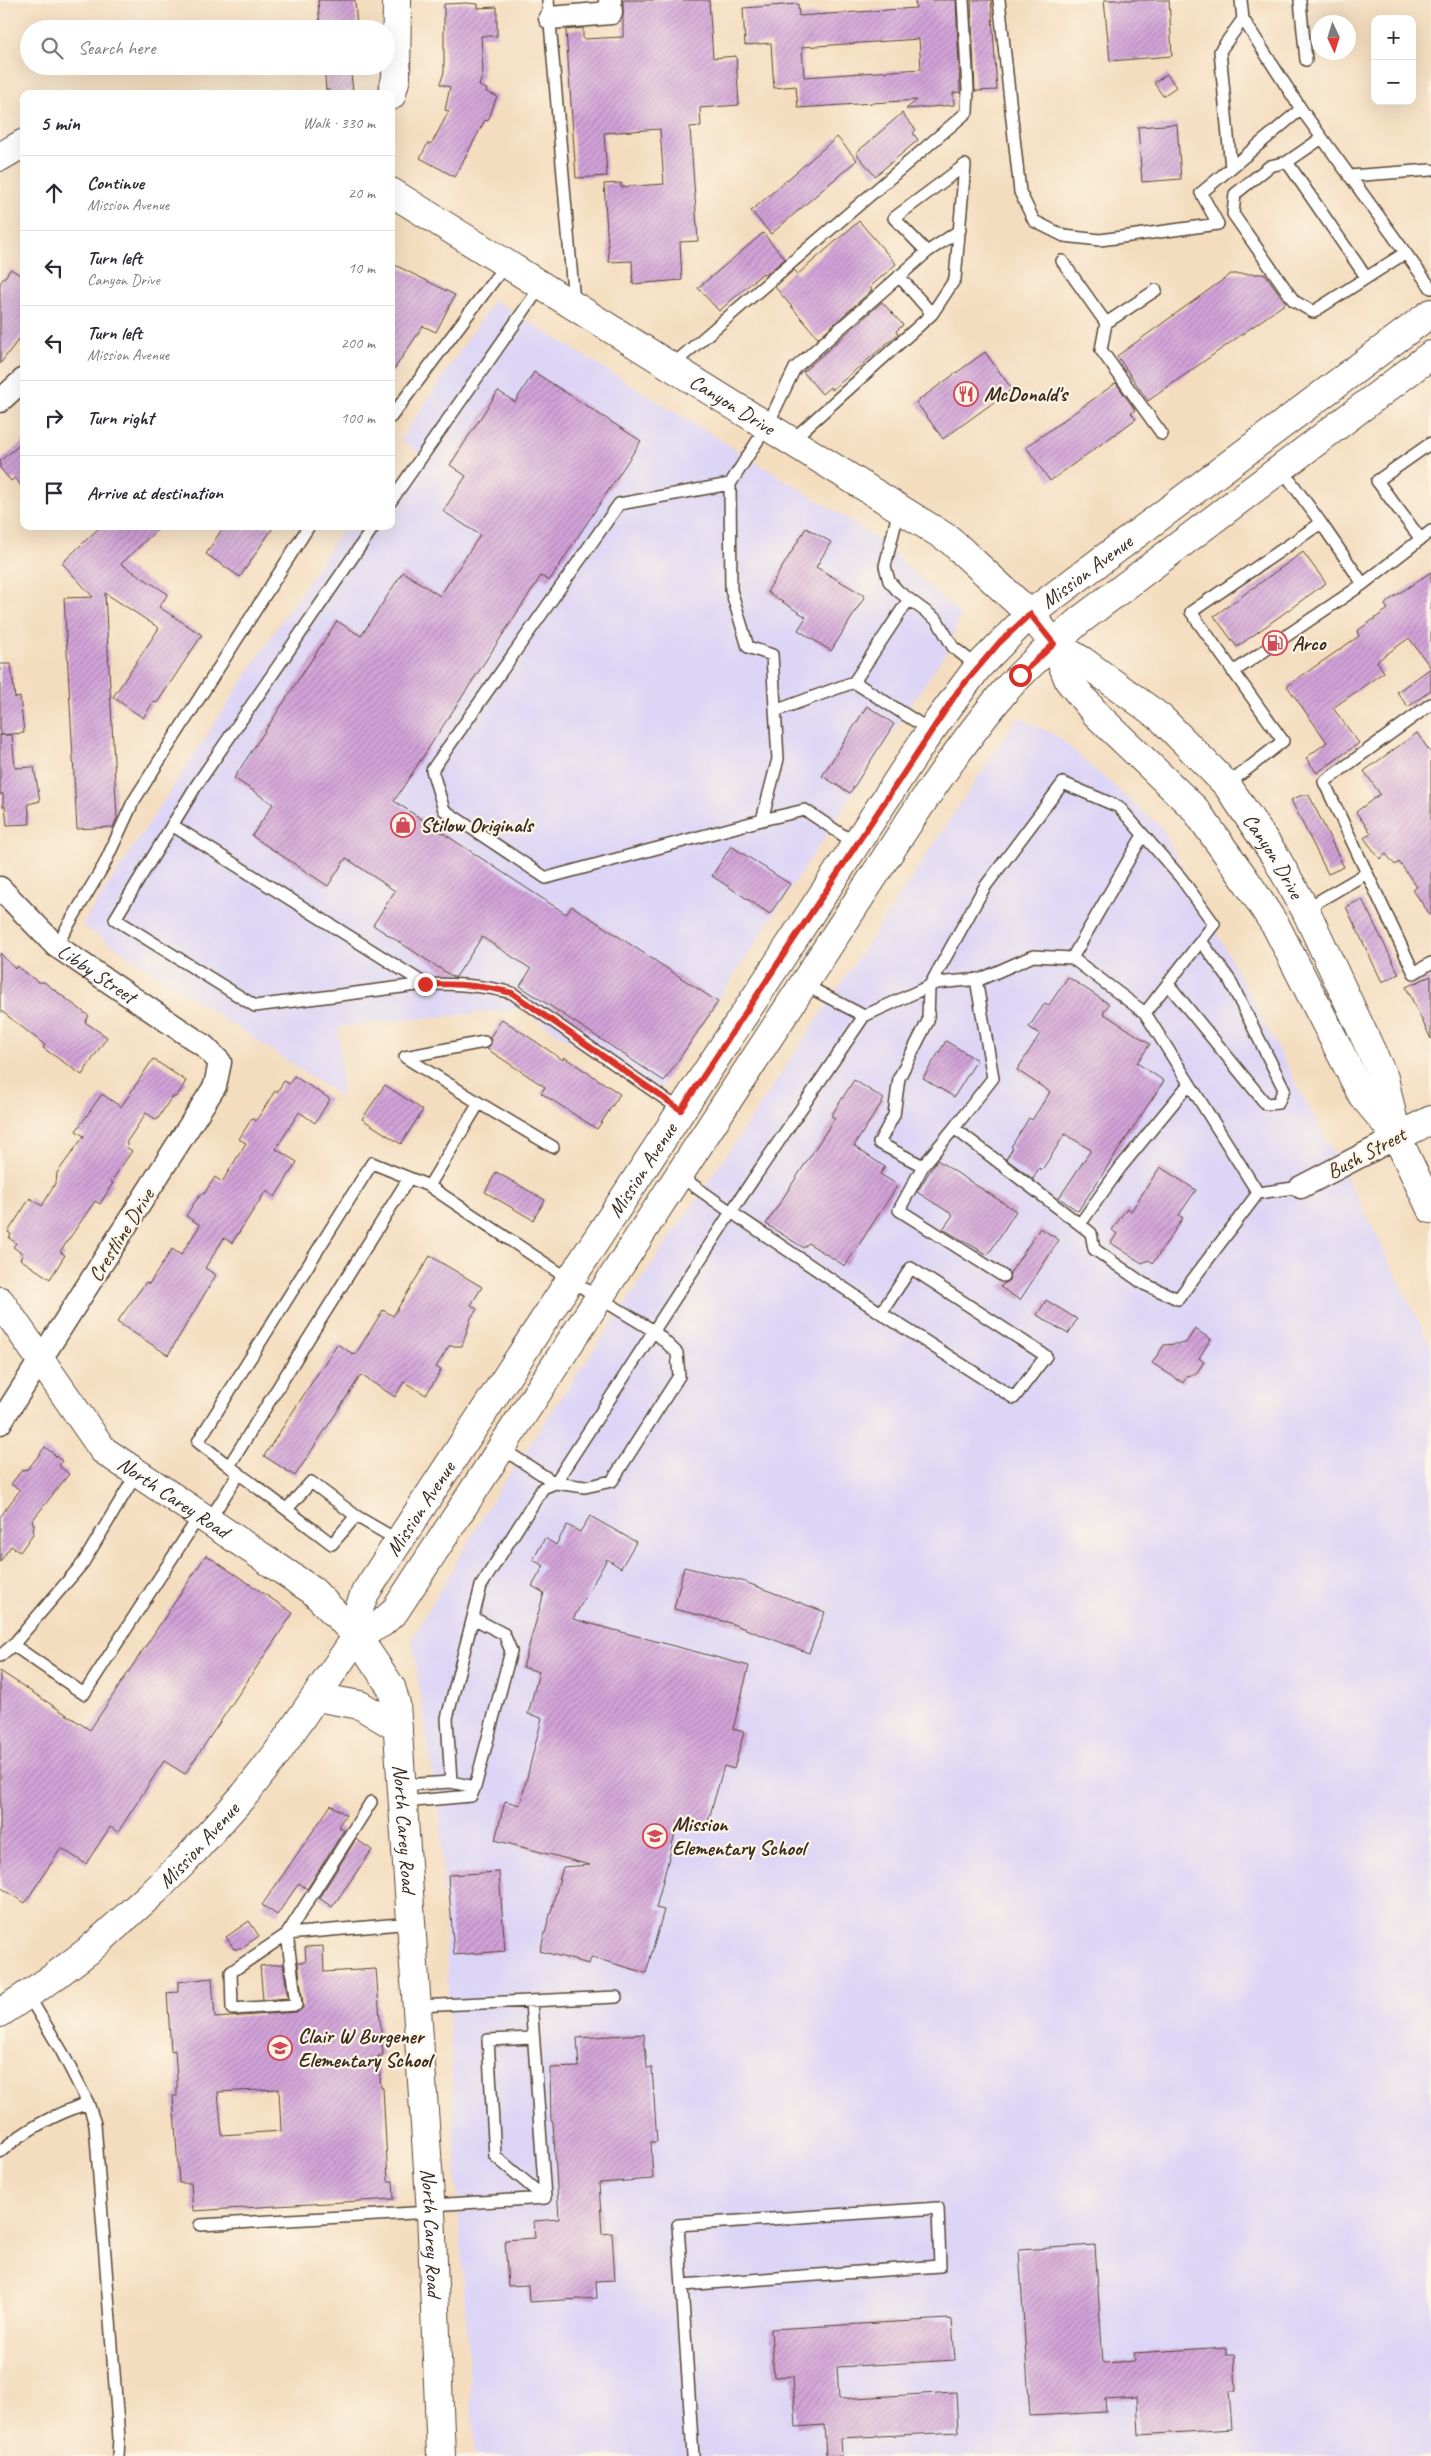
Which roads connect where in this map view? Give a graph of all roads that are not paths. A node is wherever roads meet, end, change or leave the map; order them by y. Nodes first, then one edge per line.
1 (397, 0) edge
2 (610, 0) edge
3 (963, 0) edge
4 (999, 0) edge
5 (1241, 0) edge
6 (1300, 1) edge
7 (549, 9) edge
8 (1243, 19) junction
9 (1306, 60) dead end
10 (393, 90) edge
11 (1301, 109) junction
12 (1322, 138) junction
13 (20, 145) edge
14 (0, 157) edge
15 (1287, 162) junction
16 (1231, 168) junction
17 (1431, 170) edge
18 (1349, 176) junction
19 (395, 195) edge
20 (960, 230) junction
21 (927, 252) junction
22 (1405, 253) junction
23 (1062, 261) dead end
24 (506, 264) junction
25 (899, 276) junction
26 (1366, 277) junction
27 (540, 286) junction
28 (1431, 288) edge
29 (1156, 290) dead end
30 (574, 307) junction
31 (1431, 313) edge
32 (932, 314) junction
33 (1106, 323) junction
34 (1430, 355) edge
35 (672, 366) junction
36 (20, 383) edge
37 (0, 401) edge
38 (395, 412) edge
39 (767, 426) junction
40 (1162, 434) dead end
41 (791, 441) junction
42 (1431, 443) edge
43 (1281, 468) junction
44 (730, 484) junction
45 (395, 495) edge
46 (899, 509) junction
47 (1321, 522) junction
48 (306, 530) edge
49 (371, 530) edge
50 (1431, 531) edge
51 (1420, 538) junction
52 (1362, 584) junction
53 (909, 600) junction
54 (1030, 614) junction
55 (1054, 644) junction
56 (978, 667) junction
57 (1233, 672) junction
58 (854, 682) junction
59 (1431, 704) edge
60 (775, 710) junction
61 (931, 731) junction
62 (1227, 785) junction
63 (762, 820) junction
64 (172, 825) junction
65 (1143, 835) junction
66 (856, 844) junction
67 (1367, 873) junction
68 (0, 888) edge
69 (1305, 909) junction
70 (1201, 940) junction
71 (56, 946) junction
72 (1072, 958) junction
73 (1431, 963) edge
74 (976, 979) junction
75 (425, 984) junction
76 (1168, 984) junction
77 (805, 985) junction
78 (929, 987) junction
79 (1145, 1013) junction
80 (864, 1016) junction
81 (484, 1042) dead end
82 (204, 1046) joint
83 (1189, 1084) junction
84 (479, 1103) junction
85 (681, 1110) junction
86 (1431, 1120) edge
87 (954, 1128) junction
88 (1397, 1137) junction
89 (553, 1147) dead end
90 (923, 1166) junction
91 (680, 1176) junction
92 (409, 1178) junction
93 (429, 1186) junction
94 (1301, 1187) joint
95 (1258, 1193) junction
96 (1431, 1209) edge
97 (731, 1212) junction
98 (1080, 1224) junction
99 (1003, 1276) dead end
100 (570, 1280) junction
101 (600, 1297) junction
102 (0, 1300) edge
103 (881, 1313) junction
104 (654, 1331) junction
105 (42, 1360) junction
106 (0, 1423) edge
107 (501, 1448) junction
108 (229, 1466) junction
109 (137, 1473) junction
110 (239, 1473) junction
111 (555, 1483) junction
112 (287, 1510) junction
113 (356, 1516) junction
114 (205, 1518) junction
115 (398, 1541) junction
116 (473, 1618) junction
117 (357, 1636) junction
118 (13, 1645) junction
119 (0, 1656) edge
120 (316, 1697) junction
121 (398, 1728) junction
122 (451, 1782) junction
123 (475, 1787) junction
124 (402, 1793) junction
125 (371, 1802) dead end
126 (411, 1923) junction
127 (287, 1934) junction
128 (28, 1995) junction
129 (616, 1998) dead end
130 (531, 2002) junction
131 (417, 2006) junction
132 (0, 2013) edge
133 (533, 2038) junction
134 (88, 2103) junction
135 (0, 2152) edge
136 (545, 2198) junction
137 (431, 2208) junction
138 (200, 2224) dead end
139 (683, 2285) junction
140 (118, 2456) edge
141 (441, 2456) edge
142 (693, 2456) edge

1 - 10 main road
2 - 7 street
3 - 35 lane
4 - 16 lane
5 - 8 lane
6 - 9 lane
7 - 30 lane
8 - 11 lane
8 - 16 lane
11 - 12 lane
11 - 16 lane
12 - 15 lane
12 - 18 lane
13 - 14 main road
15 - 26 lane
15 - 26 lane
17 - 18 lane
18 - 22 lane
19 - 24 main road, Canyon Drive
20 - 21 lane
20 - 21 lane
20 - 32 lane
21 - 25 lane
22 - 26 lane
22 - 28 lane
23 - 33 lane
24 - 27 main road, Canyon Drive
24 - 38 lane
25 - 32 lane
25 - 39 lane
27 - 30 main road, Canyon Drive
27 - 45 lane
29 - 33 lane
30 - 35 main road, Canyon Drive
31 - 54 main road, Mission Avenue
32 - 41 lane
33 - 40 lane
34 - 43 main road, Mission Avenue
35 - 39 main road, Canyon Drive
36 - 37 street
39 - 41 main road, Canyon Drive
39 - 44 lane
41 - 46 main road, Canyon Drive
42 - 51 lane
43 - 47 lane
43 - 55 main road, Mission Avenue
44 - 60 lane
44 - 63 lane
46 - 53 lane
46 - 54 main road, Canyon Drive
47 - 52 lane
47 - 57 lane
48 - 71 lane
49 - 64 lane
50 - 51 lane
51 - 52 lane
52 - 57 lane
53 - 56 lane
53 - 58 lane
54 - 55 main road, Canyon Drive
54 - 56 main road, Mission Avenue
55 - 62 main road, Canyon Drive
55 - 77 main road, Mission Avenue
55 - 88 main road, Canyon Drive
56 - 61 main road, Mission Avenue
57 - 62 lane
58 - 60 lane
58 - 61 lane
59 - 67 lane
60 - 63 lane
61 - 66 main road, Mission Avenue
62 - 69 main road, Canyon Drive
63 - 66 lane
64 - 75 lane
64 - 75 lane
65 - 70 lane
65 - 72 lane
65 - 78 lane
66 - 85 main road, Mission Avenue
67 - 69 lane
67 - 73 lane
68 - 71 street, Libby Street
69 - 88 main road, Canyon Drive
70 - 76 lane
70 - 76 lane
71 - 82 street, Libby Street
72 - 74 lane
72 - 79 lane
74 - 78 lane
74 - 87 lane
75 - 85 lane
76 - 79 lane
77 - 80 lane
77 - 91 main road, Mission Avenue
78 - 80 lane
78 - 90 lane
79 - 83 lane
80 - 97 lane
81 - 84 lane
82 - 105 street, Crestline Drive
83 - 95 lane
83 - 98 lane
84 - 89 lane
84 - 93 lane
85 - 100 main road, Mission Avenue
86 - 88 main road, Bush Street
87 - 90 lane
87 - 98 lane
88 - 94 street, Bush Street
88 - 96 main road, Canyon Drive
90 - 99 lane
91 - 97 lane
91 - 101 main road, Mission Avenue
92 - 93 lane
92 - 108 lane
92 - 108 lane
93 - 100 lane
94 - 95 lane
95 - 98 lane
97 - 103 lane
97 - 104 lane
100 - 101 lane
100 - 115 main road, Mission Avenue
101 - 104 lane
101 - 107 main road, Mission Avenue
102 - 105 main road, North Carey Road
103 - 103 lane
104 - 111 lane
104 - 111 lane
105 - 106 street, Crestline Drive
105 - 109 main road, North Carey Road
107 - 111 lane
107 - 117 main road, Mission Avenue
108 - 110 lane
109 - 114 main road, North Carey Road
109 - 118 lane
110 - 112 lane
110 - 114 lane
111 - 116 lane
112 - 113 lane
112 - 113 lane
113 - 115 lane
114 - 117 main road, North Carey Road
114 - 118 lane
115 - 117 main road, Mission Avenue
116 - 122 lane
116 - 123 lane
117 - 120 main road, Mission Avenue
117 - 121 main road, North Carey Road
118 - 119 lane
120 - 121 main road
120 - 128 main road, Mission Avenue
121 - 124 main road, North Carey Road
122 - 123 lane
122 - 124 lane
123 - 124 lane
124 - 126 main road, North Carey Road
125 - 127 lane
126 - 127 lane
126 - 131 main road, North Carey Road
127 - 127 lane
128 - 132 main road, Mission Avenue
128 - 134 lane
129 - 130 lane
130 - 131 lane
130 - 133 lane
131 - 137 main road, North Carey Road
133 - 136 lane
133 - 136 lane
134 - 135 lane
134 - 140 lane
136 - 137 lane
137 - 138 lane
137 - 141 main road, North Carey Road
139 - 139 lane
139 - 142 lane

